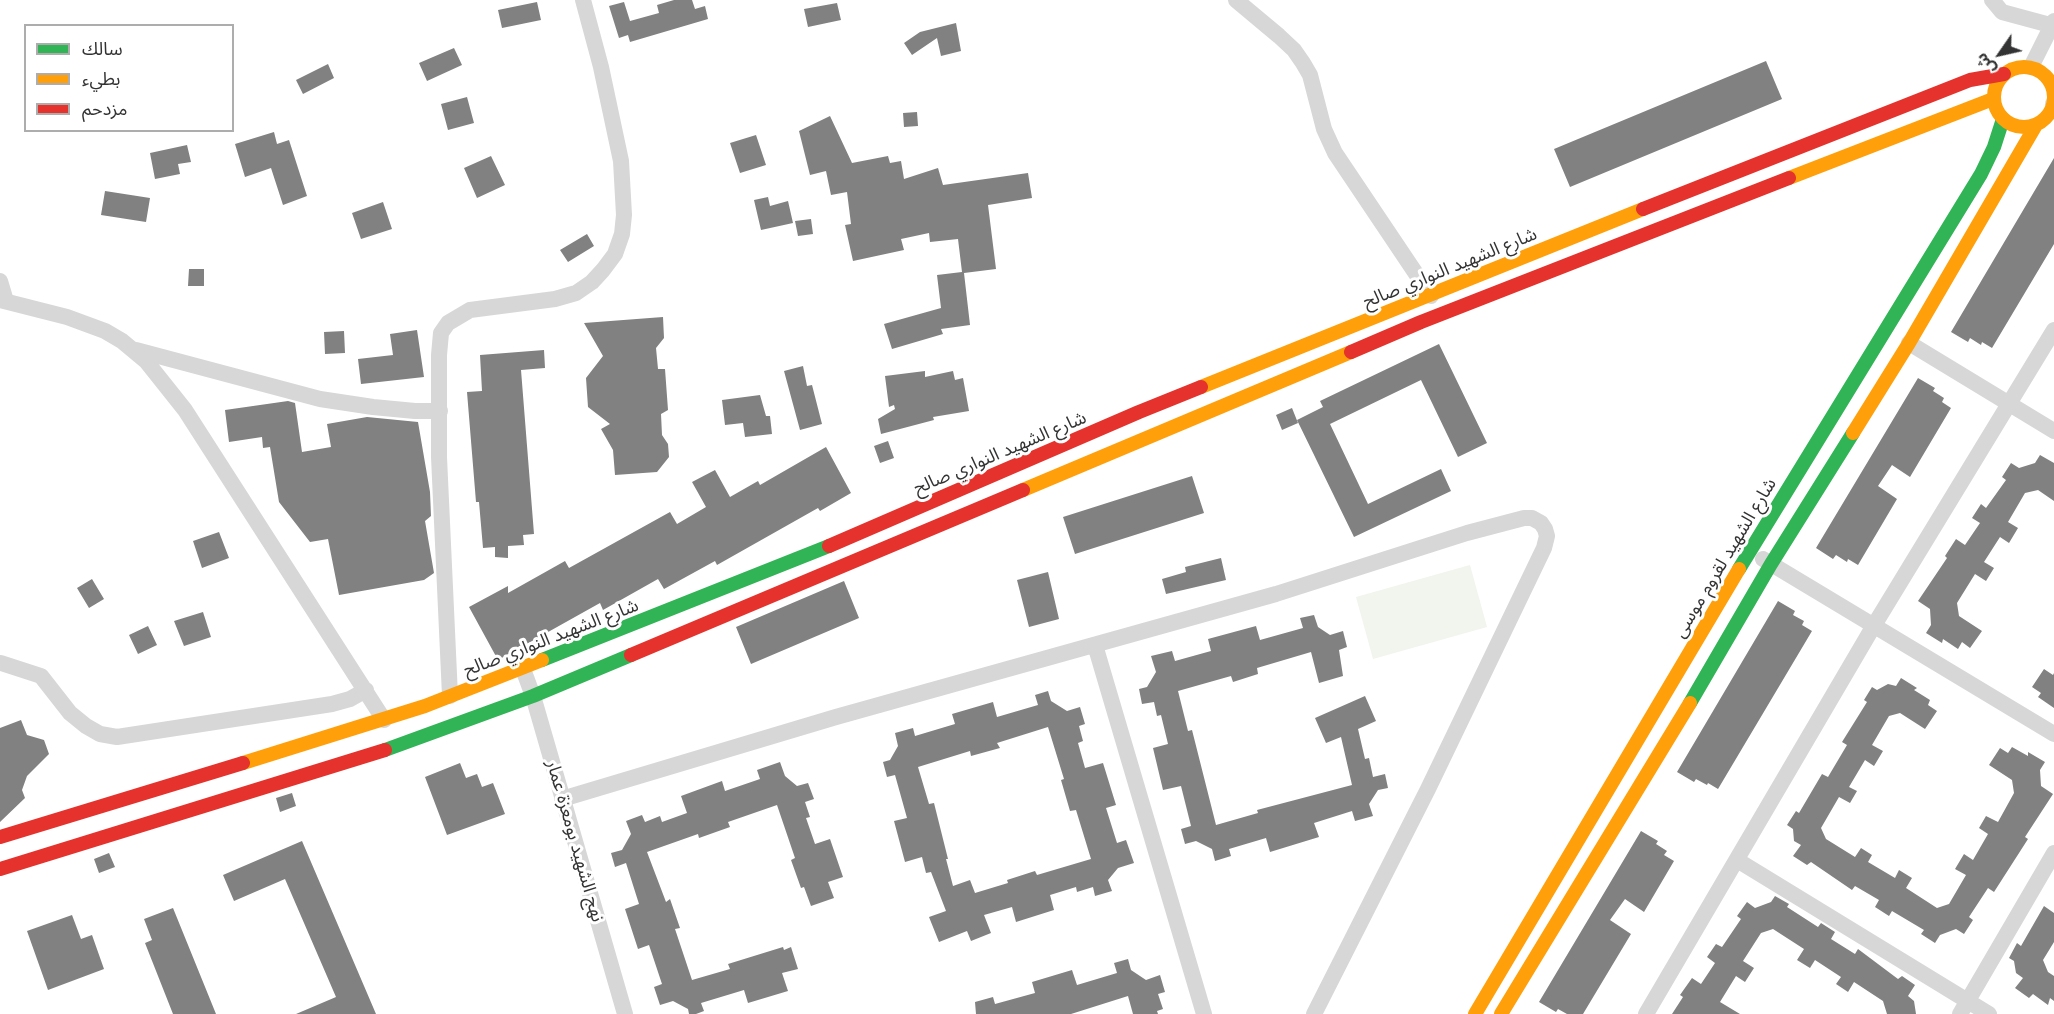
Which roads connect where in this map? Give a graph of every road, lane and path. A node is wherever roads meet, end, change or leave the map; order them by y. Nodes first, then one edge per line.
1 (583, 0) edge
2 (1236, 0) edge
3 (1992, 0) edge
4 (2054, 24) edge
5 (2031, 67) junction
6 (2004, 74) junction
7 (1993, 99) junction
8 (2054, 105) edge
9 (2002, 119) junction
10 (2036, 125) junction
11 (0, 281) edge
12 (1431, 296) junction
13 (3, 300) edge
14 (2054, 330) edge
15 (1909, 343) junction
16 (132, 349) junction
17 (2009, 405) junction
18 (440, 411) junction
19 (2054, 431) edge
20 (1750, 551) junction
21 (1771, 564) junction
22 (1874, 627) junction
23 (1095, 645) junction
24 (1, 663) edge
25 (523, 669) junction
26 (366, 690) junction
27 (450, 696) junction
28 (533, 696) junction
29 (384, 720) junction
30 (2054, 734) edge
31 (562, 799) junction
32 (80, 828) junction
33 (0, 837) edge
34 (2054, 853) edge
35 (1737, 860) junction
36 (0, 869) edge
37 (1964, 1008) edge
38 (1478, 1009) edge
39 (625, 1014) edge
40 (1204, 1014) edge
41 (1314, 1014) edge
42 (1499, 1014) edge
43 (1646, 1014) edge
44 (1989, 1014) edge

1 - 18 street
2 - 12 street
3 - 4 street
4 - 5 street
5 - 6 street
5 - 8 street
6 - 7 street
6 - 12 street, شارع الشهيد النواري صالح
7 - 9 street
7 - 28 street, شارع الشهيد النواري صالح
8 - 10 street
9 - 10 street
9 - 20 street, شارع الشهيد لقروم موسى
10 - 15 street
11 - 13 street
12 - 25 street, شارع الشهيد النواري صالح
13 - 16 street
14 - 17 street
15 - 17 street
15 - 21 street
16 - 18 street
16 - 26 street
17 - 19 street
17 - 22 street
18 - 27 street
20 - 21 street
20 - 38 street, شارع الشهيد لقروم موسى
21 - 22 street
21 - 42 street
22 - 30 street
22 - 35 street
23 - 31 street
23 - 40 street
23 - 41 street
24 - 26 street
25 - 27 street, شارع الشهيد النواري صالح
25 - 28 street, نهج الشهيد بومعزة عمار
26 - 29 street
27 - 29 street, شارع الشهيد النواري صالح
28 - 31 street, نهج الشهيد بومعزة عمار
28 - 32 street, شارع الشهيد النواري صالح
29 - 32 street, شارع الشهيد النواري صالح
31 - 39 street, نهج الشهيد بومعزة عمار
32 - 33 street, شارع الشهيد النواري صالح
32 - 36 street, شارع الشهيد النواري صالح
34 - 37 street
35 - 37 street
35 - 43 street
37 - 44 street
38 - 42 street

